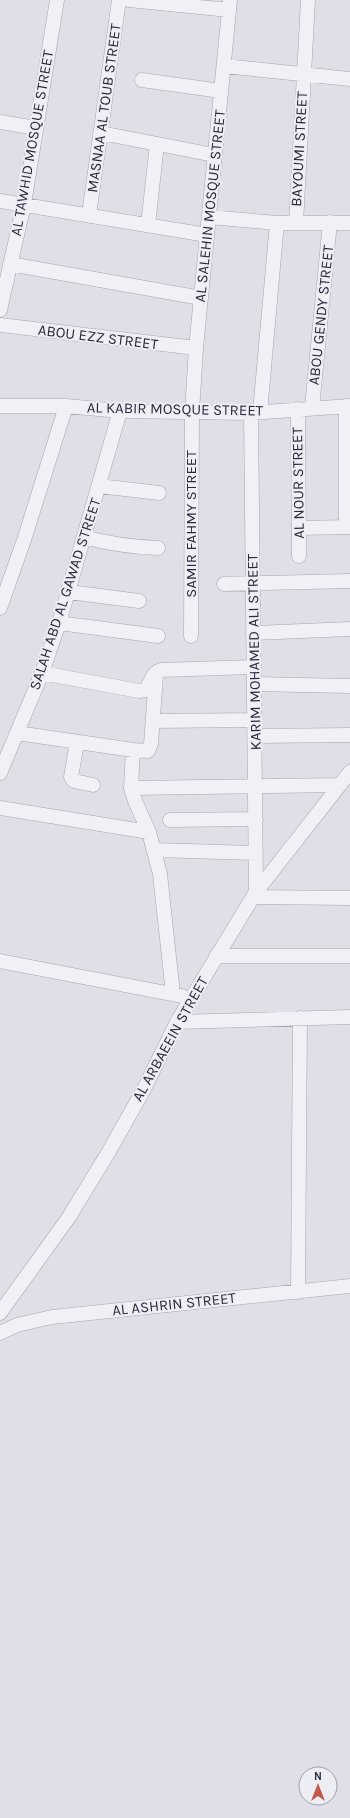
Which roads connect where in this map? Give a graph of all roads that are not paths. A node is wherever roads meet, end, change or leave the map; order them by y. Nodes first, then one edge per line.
1 (57, 0) edge
2 (119, 0) edge
3 (129, 0) edge
4 (308, 0) edge
5 (230, 5) edge
6 (224, 66) junction
7 (303, 74) junction
8 (350, 79) edge
9 (142, 80) dead end
10 (221, 91) junction
11 (0, 122) edge
12 (36, 128) junction
13 (100, 133) junction
14 (157, 144) junction
15 (214, 155) junction
16 (0, 201) edge
17 (24, 204) junction
18 (89, 215) junction
19 (209, 217) junction
20 (330, 222) junction
21 (277, 223) junction
22 (296, 223) junction
23 (350, 223) edge
24 (148, 225) junction
25 (207, 235) junction
26 (10, 264) junction
27 (201, 298) junction
28 (1, 302) edge
29 (0, 325) edge
30 (196, 348) junction
31 (0, 406) edge
32 (66, 406) junction
33 (348, 406) edge
34 (312, 408) junction
35 (298, 409) junction
36 (120, 411) junction
37 (192, 412) junction
38 (255, 412) junction
39 (99, 486) junction
40 (159, 493) dead end
41 (348, 527) edge
42 (299, 528) junction
43 (84, 537) junction
44 (158, 548) dead end
45 (299, 556) dead end
46 (350, 581) edge
47 (253, 583) junction
48 (224, 584) dead end
49 (69, 592) junction
50 (139, 601) dead end
51 (0, 608) edge
52 (59, 623) junction
53 (350, 629) edge
54 (253, 633) junction
55 (158, 636) dead end
56 (191, 636) dead end
57 (254, 667) junction
58 (156, 672) junction
59 (42, 674) junction
60 (254, 684) junction
61 (350, 686) edge
62 (254, 720) junction
63 (153, 721) junction
64 (17, 733) junction
65 (350, 735) edge
66 (255, 736) junction
67 (77, 742) junction
68 (134, 750) junction
69 (350, 772) edge
70 (0, 773) edge
71 (93, 784) dead end
72 (340, 784) junction
73 (255, 786) junction
74 (131, 788) junction
75 (0, 808) edge
76 (256, 819) junction
77 (170, 820) dead end
78 (149, 832) junction
79 (154, 850) junction
80 (256, 853) junction
81 (255, 895) junction
82 (350, 898) edge
83 (216, 956) junction
84 (350, 956) edge
85 (0, 961) edge
86 (174, 994) junction
87 (191, 998) junction
88 (350, 1017) edge
89 (300, 1018) junction
90 (177, 1022) junction
91 (350, 1286) edge
92 (298, 1292) junction
93 (0, 1313) edge
94 (0, 1333) edge

1 - 12 street, AL TAWHID MOSQUE STREET
2 - 13 street, MASNAA AL TOUB STREET
3 - 5 street
4 - 7 street, BAYOUMI STREET
5 - 6 street, AL SALEHIN MOSQUE STREET
6 - 7 street
6 - 10 street, AL SALEHIN MOSQUE STREET
7 - 8 street
7 - 22 street, BAYOUMI STREET
9 - 10 street
10 - 15 street, AL SALEHIN MOSQUE STREET
11 - 12 street
12 - 17 street, AL TAWHID MOSQUE STREET
13 - 14 street
13 - 18 street, MASNAA AL TOUB STREET
14 - 15 street
14 - 24 street
15 - 19 street, AL SALEHIN MOSQUE STREET
16 - 17 street
17 - 18 street
17 - 26 street, AL TAWHID MOSQUE STREET
18 - 24 street
19 - 21 street
19 - 25 street, AL SALEHIN MOSQUE STREET
20 - 22 street
20 - 23 street
20 - 34 street, ABOU GENDY STREET
21 - 22 street
21 - 38 street, KARIM MOHAMED ALI STREET
24 - 25 street
25 - 27 street, AL SALEHIN MOSQUE STREET
26 - 27 street
26 - 28 street, AL TAWHID MOSQUE STREET
27 - 30 street, AL SALEHIN MOSQUE STREET
29 - 30 street, ABOU EZZ STREET
30 - 37 street, AL SALEHIN MOSQUE STREET
31 - 32 street, AL KABIR MOSQUE STREET
32 - 36 street, AL KABIR MOSQUE STREET
32 - 51 street
33 - 34 street, AL KABIR MOSQUE STREET
33 - 41 street
34 - 35 street, AL KABIR MOSQUE STREET
35 - 38 street, AL KABIR MOSQUE STREET
35 - 42 street, AL NOUR STREET
36 - 37 street, AL KABIR MOSQUE STREET
36 - 39 street, SALAH ABD AL GAWAD STREET
37 - 38 street, AL KABIR MOSQUE STREET
37 - 56 street, SAMIR FAHMY STREET
38 - 47 street, KARIM MOHAMED ALI STREET
39 - 40 street
39 - 43 street, SALAH ABD AL GAWAD STREET
41 - 42 street
42 - 45 street, AL NOUR STREET
43 - 44 street
43 - 49 street, SALAH ABD AL GAWAD STREET
46 - 47 street
47 - 48 street
47 - 54 street, KARIM MOHAMED ALI STREET
49 - 50 street
49 - 52 street, SALAH ABD AL GAWAD STREET
52 - 55 street
52 - 59 street, SALAH ABD AL GAWAD STREET
53 - 54 street
54 - 57 street, KARIM MOHAMED ALI STREET
57 - 58 street
57 - 60 street, KARIM MOHAMED ALI STREET
58 - 59 street
58 - 63 street
59 - 64 street, SALAH ABD AL GAWAD STREET
60 - 61 street
60 - 62 street, KARIM MOHAMED ALI STREET
62 - 63 street
62 - 66 street, KARIM MOHAMED ALI STREET
63 - 68 street
64 - 67 street
64 - 70 street, SALAH ABD AL GAWAD STREET
65 - 66 street
66 - 73 street, KARIM MOHAMED ALI STREET
67 - 68 street
67 - 71 street
68 - 74 street
69 - 72 street, AL ARBAEEIN STREET
72 - 73 street
72 - 81 street, AL ARBAEEIN STREET
73 - 74 street
73 - 76 street, KARIM MOHAMED ALI STREET
74 - 78 street
75 - 78 street
76 - 77 street
76 - 80 street, KARIM MOHAMED ALI STREET
78 - 79 street
79 - 80 street
79 - 86 street
80 - 81 street, KARIM MOHAMED ALI STREET
81 - 82 street
81 - 83 street, AL ARBAEEIN STREET
83 - 84 street
83 - 87 street, AL ARBAEEIN STREET
85 - 86 street
86 - 87 street
87 - 90 street, AL ARBAEEIN STREET
88 - 89 street
89 - 90 street
89 - 92 street
90 - 93 street, AL ARBAEEIN STREET
91 - 92 street, AL ASHRIN STREET
92 - 94 street, AL ASHRIN STREET

